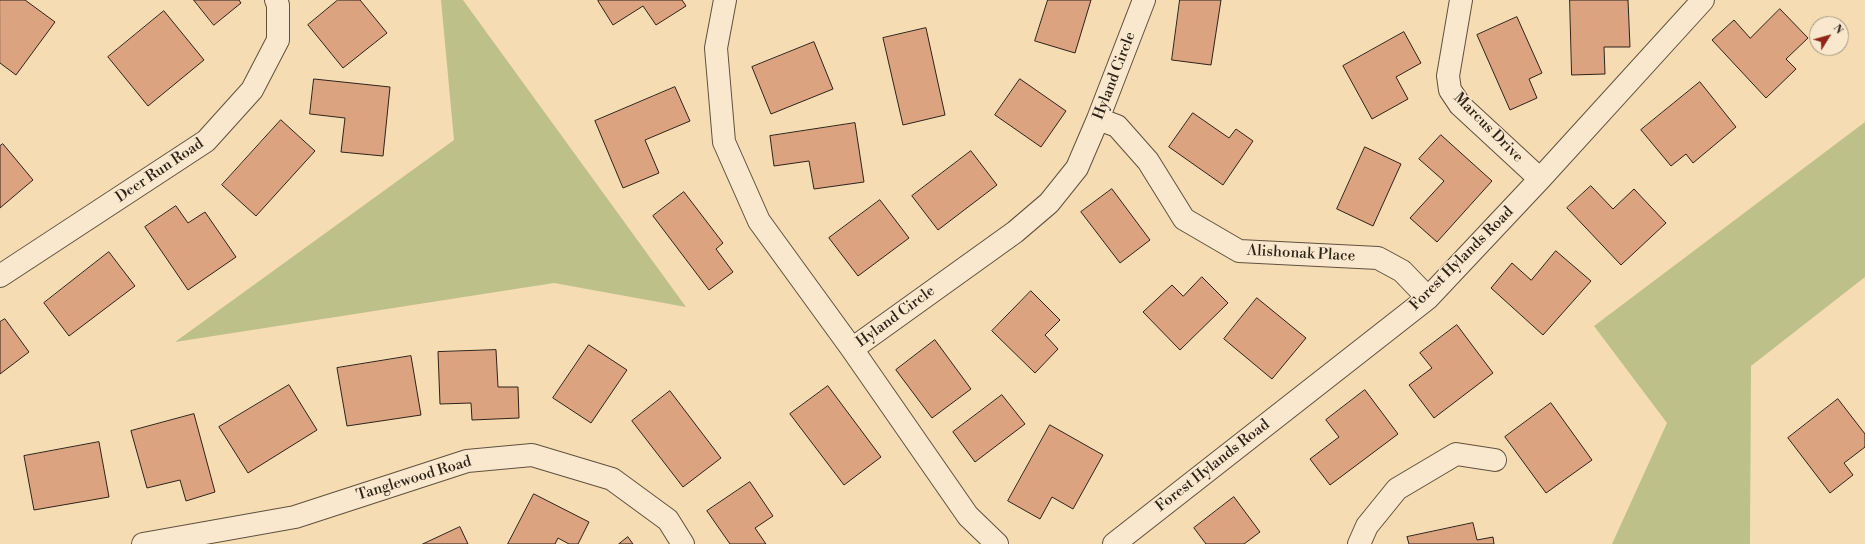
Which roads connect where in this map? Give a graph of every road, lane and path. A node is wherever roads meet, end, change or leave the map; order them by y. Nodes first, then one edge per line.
1 (725, 0) edge
2 (1144, 0) edge
3 (1462, 0) edge
4 (277, 2) edge
5 (1693, 5) edge
6 (1098, 119) junction
7 (1540, 179) junction
8 (0, 276) edge
9 (1428, 298) junction
10 (852, 349) junction
11 (1495, 460) dead end
12 (143, 544) edge
13 (683, 544) edge
14 (997, 544) edge
15 (1114, 544) edge
16 (1359, 544) edge

1 - 10 street, Hyland Circle
2 - 6 street, Hyland Circle
3 - 7 street, Marcus Drive
4 - 8 street, Deer Run Road
5 - 7 street, Forest Hylands Road
6 - 9 street, Alishonak Place
6 - 10 street, Hyland Circle
7 - 9 street, Forest Hylands Road
9 - 15 street, Forest Hylands Road
10 - 14 street
11 - 16 street
12 - 13 street, Tanglewood Road

